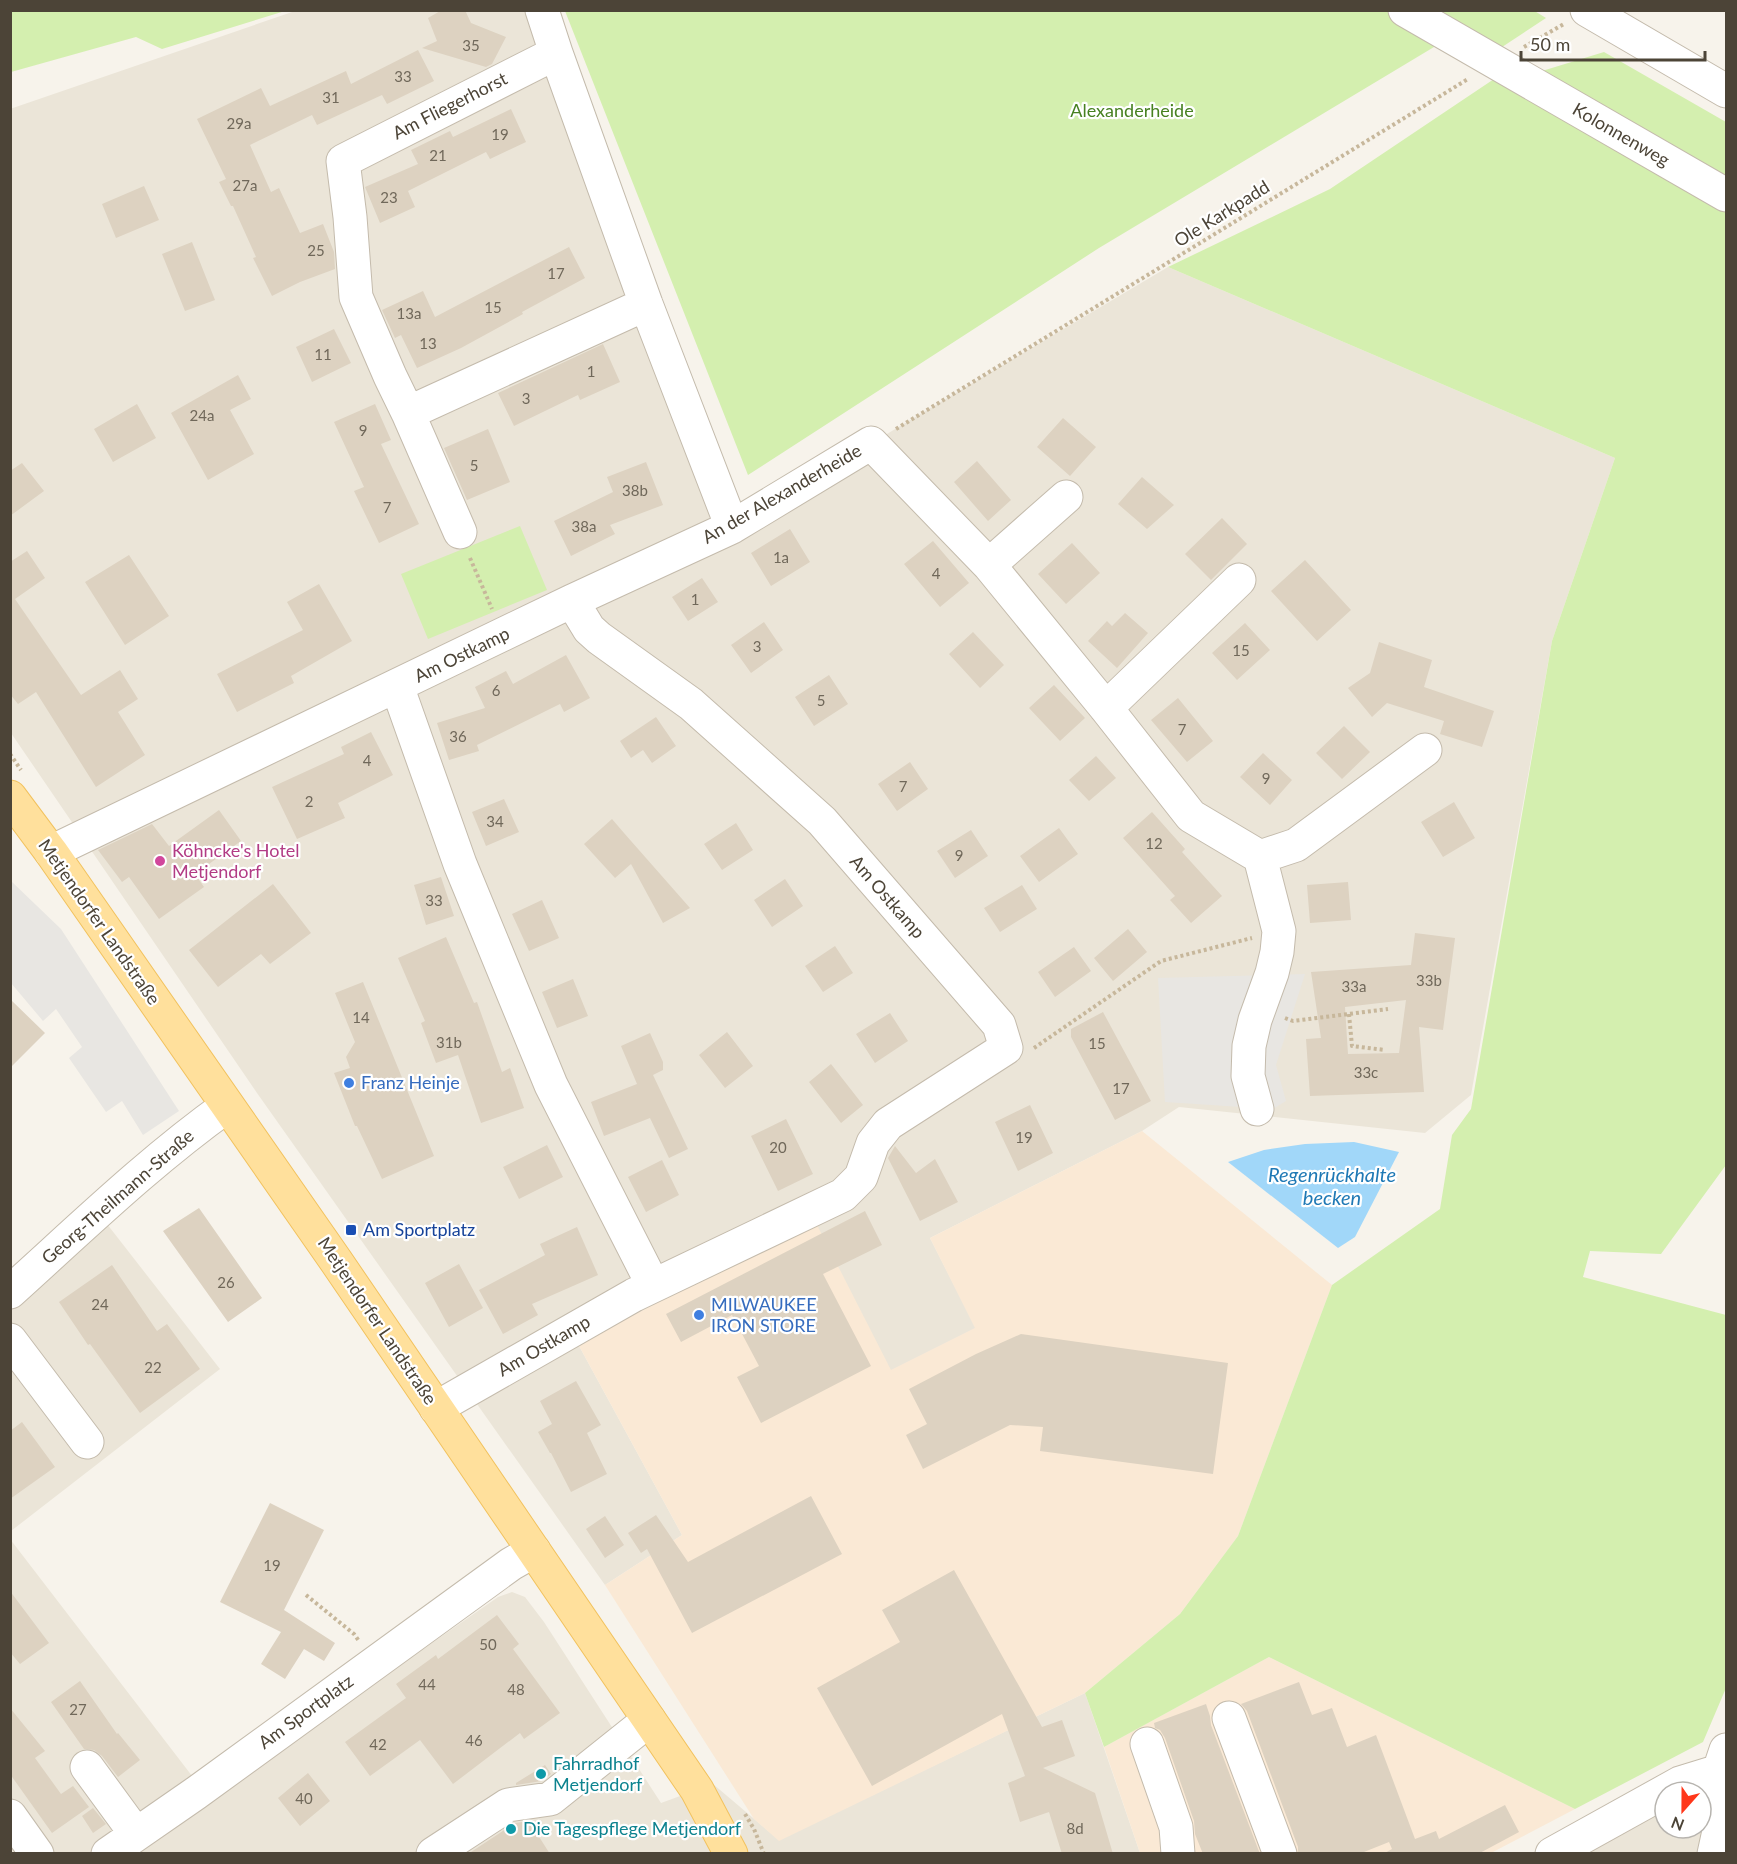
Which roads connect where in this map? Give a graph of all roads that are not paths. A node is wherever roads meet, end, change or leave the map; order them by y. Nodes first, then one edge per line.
1 (542, 10) edge
2 (1405, 10) edge
3 (1588, 11) edge
4 (556, 53) junction
5 (1726, 91) edge
6 (1726, 195) edge
7 (646, 304) junction
8 (408, 412) junction
9 (1066, 497) dead end
10 (732, 527) junction
11 (460, 532) road end
12 (988, 565) junction
13 (1239, 580) dead end
14 (572, 601) junction
15 (397, 686) junction
16 (1106, 708) junction
17 (1425, 750) dead end
18 (10, 797) edge
19 (51, 852) junction
20 (1260, 857) junction
21 (227, 1106) junction
22 (1257, 1109) dead end
23 (653, 1285) junction
24 (10, 1292) edge
25 (10, 1340) edge
26 (436, 1408) junction
27 (87, 1442) dead end
28 (534, 1551) junction
29 (1229, 1718) dead end
30 (649, 1720) junction
31 (1147, 1744) dead end
32 (1723, 1760) edge
33 (87, 1767) dead end
34 (10, 1816) edge
35 (136, 1834) junction
36 (37, 1854) edge
37 (108, 1854) edge
38 (433, 1854) edge
39 (731, 1854) edge
40 (1178, 1854) edge
41 (1280, 1854) edge
42 (1552, 1854) edge
43 (1714, 1854) edge

1 - 4 street
2 - 6 street, Kolonnenweg
3 - 5 street
4 - 7 street
4 - 8 street, Am Fliegerhorst
7 - 8 street
7 - 10 street
8 - 11 street, Am Fliegerhorst
9 - 12 street
10 - 12 street, An der Alexanderheide
10 - 14 street, An der Alexanderheide
12 - 16 street, An der Alexanderheide
13 - 16 street
14 - 15 street, Am Ostkamp
14 - 23 street, Am Ostkamp
15 - 19 street, Am Ostkamp
15 - 23 street, Am Ostkamp
16 - 20 street, An der Alexanderheide
17 - 20 street
18 - 19 main road, Metjendorfer Landstraße
19 - 21 main road, Metjendorfer Landstraße
20 - 22 street
21 - 24 street, Georg-Theilmann-Straße
21 - 26 main road, Metjendorfer Landstraße
23 - 26 street, Am Ostkamp
25 - 27 street
26 - 28 main road, Metjendorfer Landstraße
28 - 30 main road, Metjendorfer Landstraße
28 - 35 street, Am Sportplatz
29 - 41 street
30 - 38 street
30 - 39 main road, Metjendorfer Landstraße
31 - 40 street
32 - 42 street
32 - 43 street
33 - 35 street
34 - 36 street
35 - 37 street, Am Sportplatz

